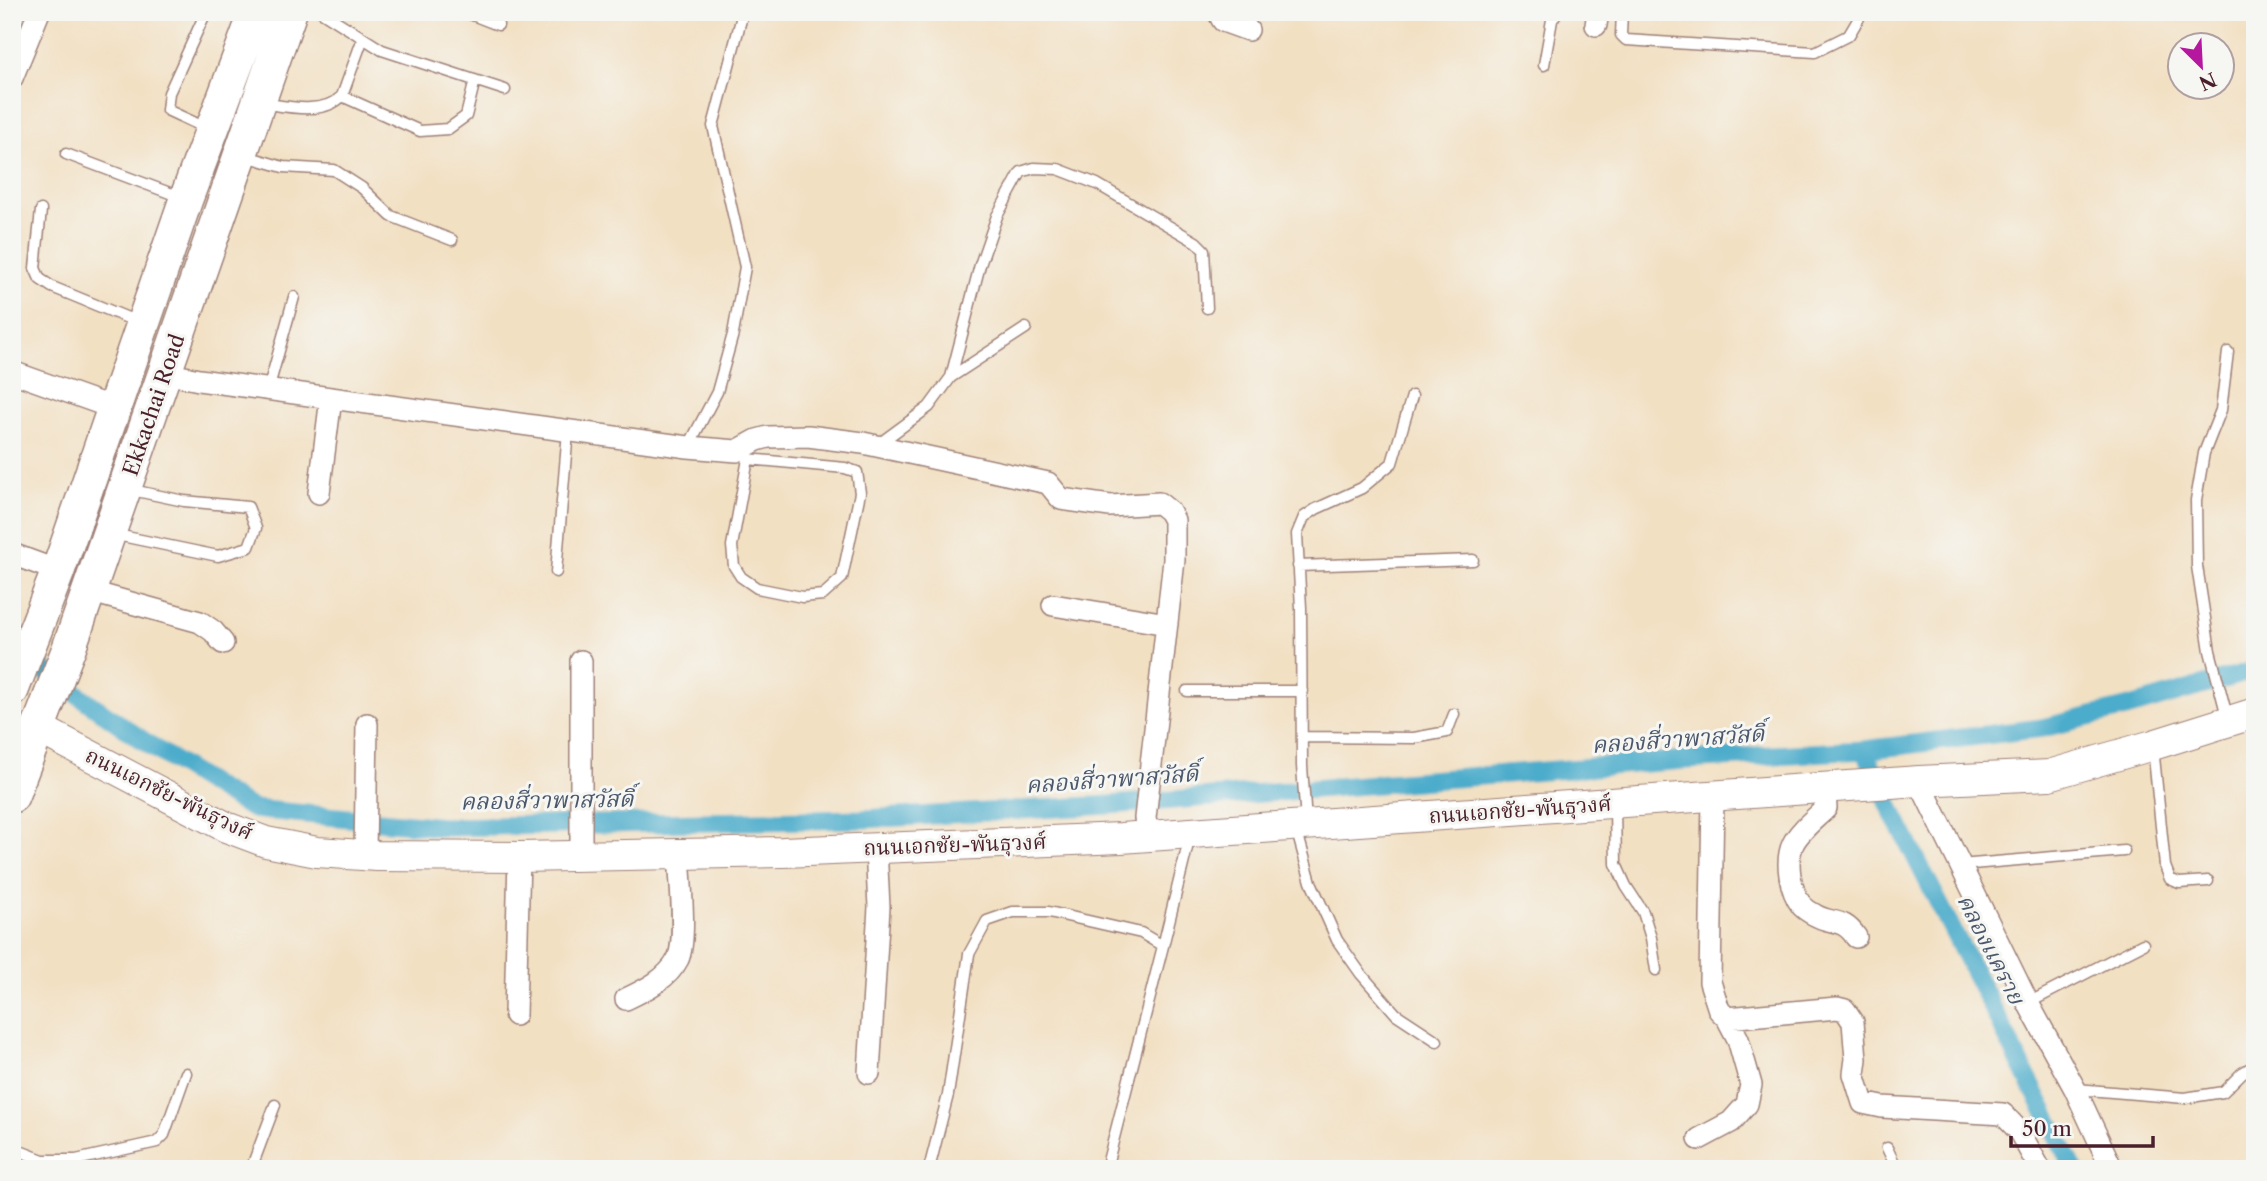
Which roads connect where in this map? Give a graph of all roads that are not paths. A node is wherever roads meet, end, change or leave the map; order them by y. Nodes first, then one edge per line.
1 (39, 12) edge
2 (206, 12) edge
3 (256, 12) edge
4 (290, 12) edge
5 (322, 12) edge
6 (465, 12) edge
7 (743, 12) edge
8 (1218, 12) edge
9 (1557, 12) edge
10 (1622, 12) edge
11 (1860, 12) edge
12 (498, 25) dead end
13 (1248, 30) dead end
14 (363, 38) junction
15 (1544, 65) dead end
16 (12, 78) edge
17 (475, 80) junction
18 (505, 90) dead end
19 (342, 96) junction
20 (259, 103) junction
21 (211, 130) junction
22 (66, 153) dead end
23 (240, 155) junction
24 (186, 199) junction
25 (41, 210) dead end
26 (452, 240) dead end
27 (294, 297) dead end
28 (1207, 307) dead end
29 (142, 324) junction
30 (1026, 328) dead end
31 (2228, 352) dead end
32 (12, 373) edge
33 (165, 373) junction
34 (951, 377) junction
35 (268, 390) junction
36 (1412, 396) dead end
37 (331, 398) junction
38 (113, 408) junction
39 (568, 431) junction
40 (876, 446) junction
41 (688, 447) junction
42 (748, 452) junction
43 (125, 488) junction
44 (319, 493) dead end
45 (108, 534) junction
46 (12, 554) edge
47 (1473, 560) dead end
48 (1298, 566) junction
49 (58, 571) junction
50 (556, 572) dead end
51 (88, 591) junction
52 (1053, 605) dead end
53 (1167, 624) junction
54 (223, 643) dead end
55 (581, 661) dead end
56 (12, 690) edge
57 (1187, 691) dead end
58 (1302, 691) junction
59 (2235, 712) edge
60 (1454, 714) dead end
61 (42, 716) junction
62 (368, 724) dead end
63 (1303, 737) junction
64 (2153, 745) junction
65 (1908, 782) junction
66 (1837, 787) junction
67 (12, 796) edge
68 (1713, 796) junction
69 (1615, 803) junction
70 (1302, 818) junction
71 (1147, 827) junction
72 (1191, 833) junction
73 (365, 846) junction
74 (581, 847) junction
75 (870, 848) junction
76 (2124, 851) dead end
77 (679, 854) junction
78 (519, 857) junction
79 (1960, 865) junction
80 (2208, 881) dead end
81 (1856, 937) dead end
82 (2143, 944) dead end
83 (1163, 946) junction
84 (1656, 970) dead end
85 (626, 999) dead end
86 (2028, 1003) junction
87 (515, 1015) dead end
88 (1727, 1018) junction
89 (857, 1030) dead end
90 (1437, 1041) dead end
91 (2255, 1065) edge
92 (186, 1073) dead end
93 (869, 1073) dead end
94 (2075, 1089) junction
95 (275, 1105) dead end
96 (1699, 1139) dead end
97 (12, 1148) edge
98 (1887, 1148) dead end
99 (251, 1169) edge
100 (929, 1169) edge
101 (1106, 1169) edge
102 (1897, 1169) edge
103 (2040, 1169) edge
104 (2112, 1169) edge

1 - 16 street
2 - 21 lane
3 - 21 main road, Ekkachai Road
4 - 20 main road, Ekkachai Road
5 - 14 lane
6 - 12 lane
7 - 41 lane
8 - 13 street
9 - 15 lane
10 - 11 lane
14 - 17 lane
14 - 19 lane
17 - 18 lane
17 - 19 lane
19 - 20 lane
20 - 23 main road, Ekkachai Road
21 - 24 main road, Ekkachai Road
22 - 24 lane
23 - 26 lane
23 - 33 main road, Ekkachai Road
24 - 29 main road, Ekkachai Road
25 - 29 lane
27 - 35 lane
28 - 34 lane
29 - 38 main road, Ekkachai Road
30 - 34 lane
31 - 59 lane
32 - 38 street
33 - 35 street
33 - 43 main road, Ekkachai Road
34 - 40 lane
35 - 37 street
36 - 48 lane
37 - 39 street
37 - 44 street
38 - 49 main road, Ekkachai Road
39 - 41 street
39 - 50 lane
40 - 42 street
40 - 53 street
41 - 42 street
42 - 42 lane
43 - 45 main road, Ekkachai Road
43 - 45 lane
45 - 51 main road, Ekkachai Road
46 - 49 street
47 - 48 lane
48 - 58 lane
49 - 56 main road, Ekkachai Road
51 - 54 street
51 - 61 main road, Ekkachai Road
52 - 53 street
53 - 71 street
55 - 74 street
57 - 58 lane
58 - 63 lane
59 - 64 street, ถนนเอกชัย-พันธุวงศ์
60 - 63 lane
61 - 67 main road, Ekkachai Road
61 - 73 street, ถนนเอกชัย-พันธุวงศ์
62 - 73 street
63 - 70 lane
64 - 65 street, ถนนเอกชัย-พันธุวงศ์
64 - 80 lane
65 - 66 street, ถนนเอกชัย-พันธุวงศ์
65 - 79 street
66 - 68 street, ถนนเอกชัย-พันธุวงศ์
66 - 81 street
68 - 69 street, ถนนเอกชัย-พันธุวงศ์
68 - 88 street
69 - 70 street, ถนนเอกชัย-พันธุวงศ์
69 - 84 lane
70 - 72 street, ถนนเอกชัย-พันธุวงศ์
70 - 90 lane
71 - 72 street, ถนนเอกชัย-พันธุวงศ์
71 - 75 street, ถนนเอกชัย-พันธุวงศ์
72 - 83 lane
73 - 78 street, ถนนเอกชัย-พันธุวงศ์
74 - 77 street, ถนนเอกชัย-พันธุวงศ์
74 - 78 street, ถนนเอกชัย-พันธุวงศ์
75 - 77 street, ถนนเอกชัย-พันธุวงศ์
75 - 89 street
75 - 93 street
76 - 79 lane
77 - 85 street
78 - 87 street
79 - 86 street
82 - 86 lane
83 - 100 lane
83 - 101 lane
86 - 94 street
88 - 96 street
88 - 103 street
91 - 94 lane
92 - 97 lane
94 - 104 street
95 - 99 lane
98 - 102 lane

